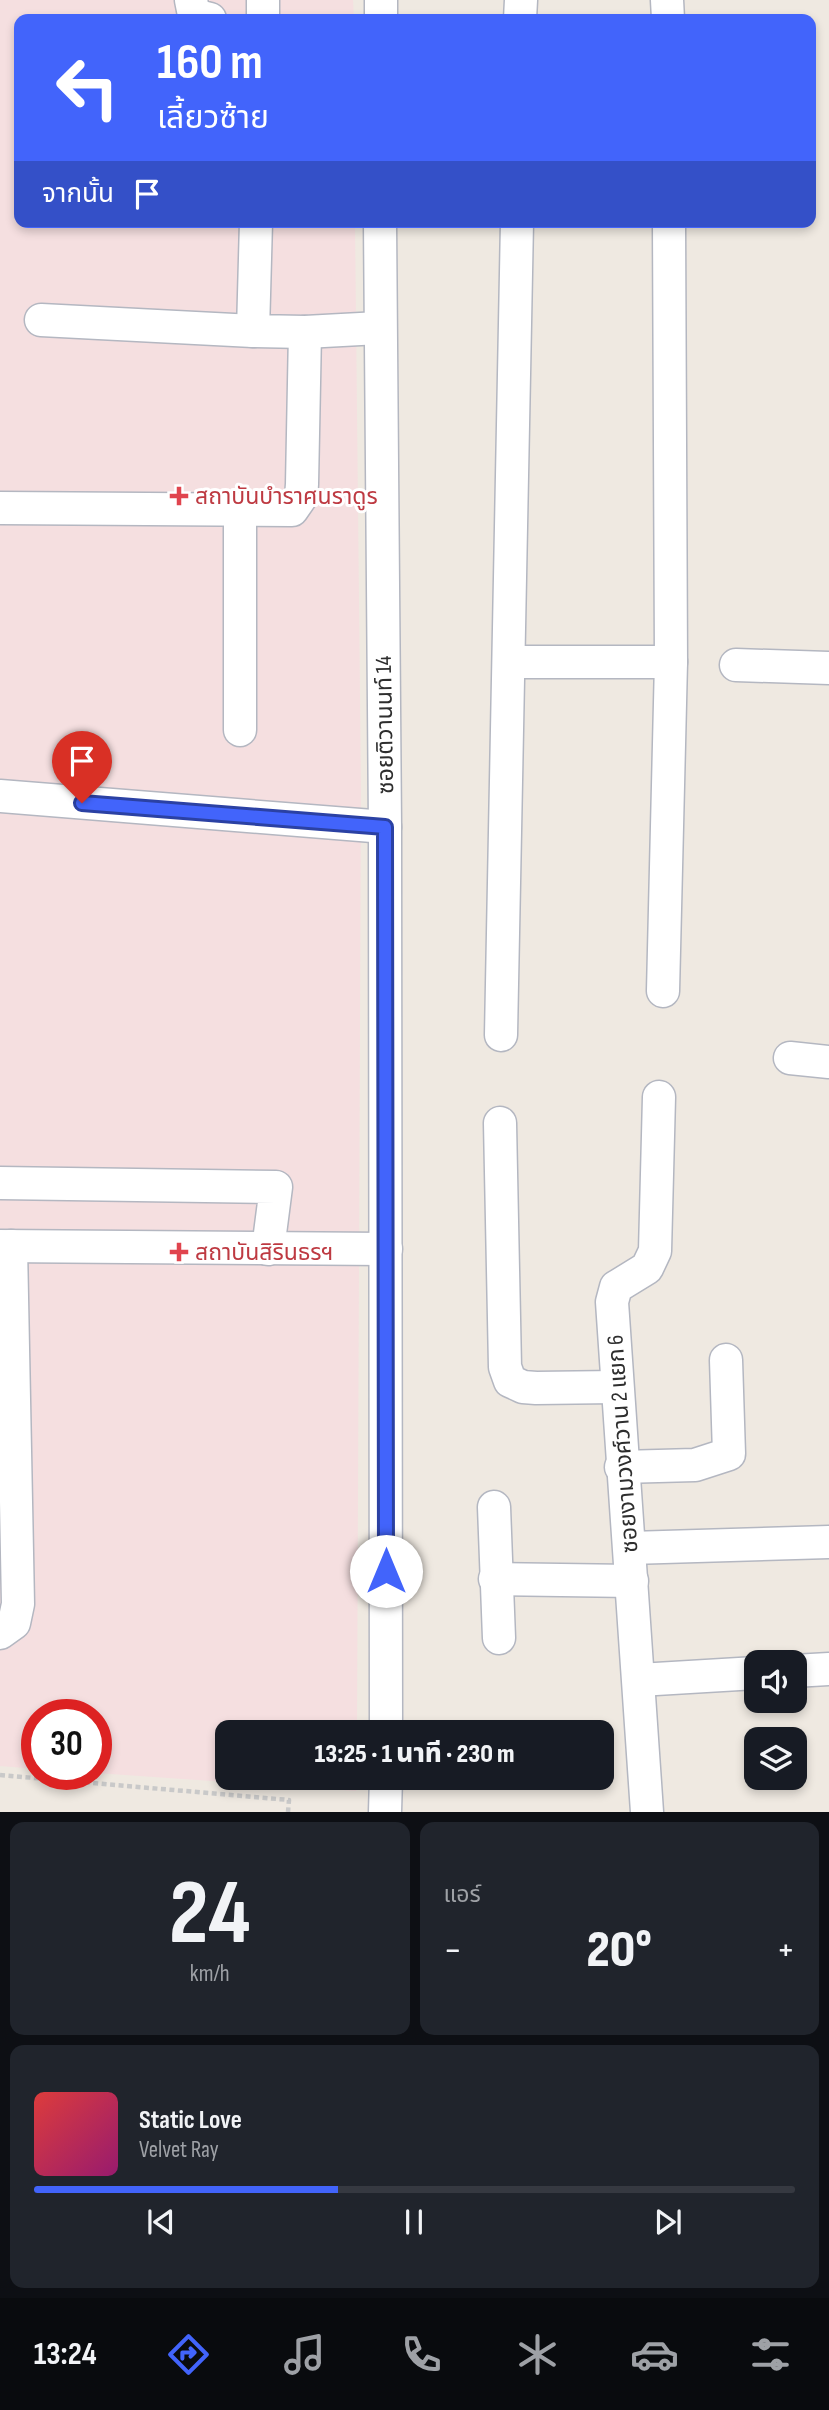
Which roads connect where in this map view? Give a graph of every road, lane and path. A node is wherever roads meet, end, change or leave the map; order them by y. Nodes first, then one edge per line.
1 (256, 228) edge
2 (380, 228) edge
3 (517, 228) edge
4 (668, 228) edge
5 (41, 320) dead end
6 (379, 328) junction
7 (253, 331) junction
8 (304, 332) junction
9 (0, 508) edge
10 (240, 512) junction
11 (510, 662) junction
12 (671, 662) junction
13 (736, 665) dead end
14 (829, 668) edge
15 (240, 730) dead end
16 (0, 796) edge
17 (385, 827) junction
18 (663, 991) dead end
19 (501, 1035) dead end
20 (790, 1058) dead end
21 (829, 1062) edge
22 (659, 1097) dead end
23 (500, 1123) dead end
24 (0, 1183) edge
25 (6, 1246) edge
26 (268, 1249) junction
27 (386, 1249) junction
28 (6, 1338) edge
29 (726, 1360) dead end
30 (616, 1387) junction
31 (621, 1467) junction
32 (494, 1507) dead end
33 (829, 1542) edge
34 (630, 1548) junction
35 (495, 1579) junction
36 (632, 1581) junction
37 (0, 1633) edge
38 (499, 1638) dead end
39 (829, 1669) edge
40 (807, 1670) edge
41 (744, 1674) edge
42 (639, 1680) junction
43 (386, 1720) edge
44 (0, 1775) edge
45 (386, 1790) edge
46 (288, 1811) edge
47 (386, 1811) edge
48 (647, 1811) edge

1 - 7 street
2 - 6 street, ซอยติวานนท์ 14
3 - 11 street
4 - 12 street
5 - 7 street
6 - 8 street
6 - 17 street, ซอยติวานนท์ 14
7 - 8 street
8 - 10 street
9 - 10 street
10 - 15 street
11 - 12 street
11 - 19 street
12 - 18 street
13 - 14 street
16 - 17 street
17 - 27 street, ซอยติวานนท์ 14
20 - 21 street
22 - 30 street, ซอยงามวงศ์วาน 2 แยก 6
23 - 30 street
24 - 26 street
25 - 26 street
25 - 28 street
26 - 27 street
27 - 43 street, ซอยติวานนท์ 14
28 - 37 street
29 - 31 street
30 - 31 street, ซอยงามวงศ์วาน 2 แยก 6
31 - 34 street, ซอยงามวงศ์วาน 2 แยก 6
32 - 35 street
33 - 34 street
34 - 36 street, ซอยงามวงศ์วาน 2 แยก 6
35 - 36 street
35 - 38 street
36 - 42 street, ซอยงามวงศ์วาน 2 แยก 6
39 - 40 street
41 - 42 street
42 - 48 street, ซอยงามวงศ์วาน 2 แยก 6
44 - 46 path
45 - 47 street

